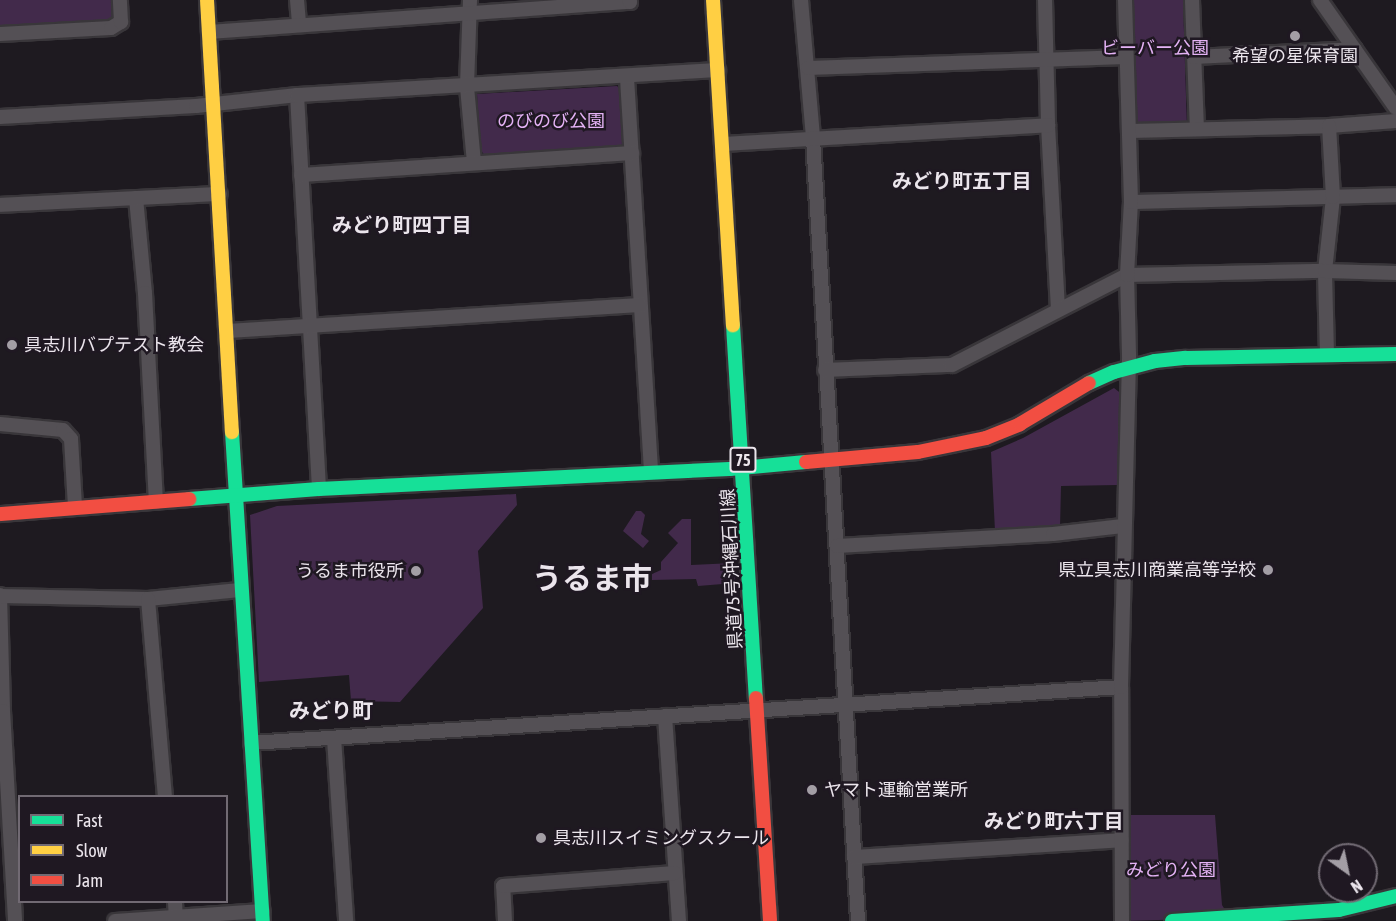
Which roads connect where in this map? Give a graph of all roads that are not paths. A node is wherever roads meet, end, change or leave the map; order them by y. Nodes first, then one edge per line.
1 (120, 0) edge
2 (207, 0) edge
3 (297, 0) edge
4 (470, 0) edge
5 (629, 0) edge
6 (713, 0) edge
7 (801, 0) edge
8 (1045, 0) edge
9 (1125, 0) edge
10 (1192, 0) edge
11 (1320, 0) edge
12 (471, 14) junction
13 (299, 25) junction
14 (210, 32) junction
15 (0, 34) edge
16 (1355, 49) junction
17 (1126, 57) junction
18 (1194, 57) junction
19 (1047, 61) junction
20 (808, 68) junction
21 (718, 70) junction
22 (627, 78) junction
23 (467, 87) junction
24 (297, 96) junction
25 (215, 104) junction
26 (1396, 108) edge
27 (0, 117) edge
28 (1396, 121) edge
29 (1048, 125) junction
30 (1329, 126) junction
31 (1197, 129) junction
32 (1130, 131) junction
33 (813, 138) junction
34 (723, 144) junction
35 (632, 153) junction
36 (474, 162) junction
37 (301, 175) junction
38 (220, 194) junction
39 (1396, 195) edge
40 (136, 198) junction
41 (1333, 198) junction
42 (1131, 202) junction
43 (0, 205) edge
44 (1325, 271) junction
45 (1396, 273) edge
46 (1127, 275) junction
47 (640, 305) junction
48 (1058, 310) junction
49 (309, 327) junction
50 (227, 331) junction
51 (1396, 354) edge
52 (1327, 355) junction
53 (1129, 367) junction
54 (825, 370) junction
55 (0, 424) edge
56 (831, 459) junction
57 (743, 467) junction
58 (651, 472) junction
59 (320, 489) junction
60 (235, 495) junction
61 (156, 502) junction
62 (75, 507) junction
63 (0, 514) edge
64 (1123, 526) junction
65 (837, 546) junction
66 (240, 590) junction
67 (0, 595) edge
68 (148, 598) junction
69 (1121, 687) junction
70 (844, 703) junction
71 (758, 710) junction
72 (1, 711) edge
73 (665, 716) junction
74 (334, 738) junction
75 (251, 743) junction
76 (165, 795) edge
77 (1121, 840) junction
78 (854, 856) junction
79 (675, 873) junction
80 (1396, 896) edge
81 (175, 903) edge
82 (263, 916) edge
83 (176, 919) edge
84 (15, 921) edge
85 (116, 921) edge
86 (346, 921) edge
87 (505, 921) edge
88 (679, 921) edge
89 (770, 921) edge
90 (858, 921) edge
91 (1122, 921) edge
92 (1172, 921) edge

1 - 15 street
2 - 14 street
3 - 13 street
4 - 12 street
5 - 12 street
6 - 21 street, 県道75号沖縄石川線 / 75
7 - 20 street
8 - 19 street
9 - 17 street
10 - 18 street
11 - 16 street
12 - 13 street
12 - 23 street
13 - 14 street
14 - 25 street
16 - 18 street
16 - 26 street
17 - 19 street
17 - 32 street
18 - 31 street
19 - 20 street
19 - 29 street
20 - 33 street
21 - 22 street
21 - 34 street, 県道75号沖縄石川線 / 75
22 - 23 street
22 - 35 street
23 - 24 street
23 - 36 street
24 - 25 street
24 - 37 street
25 - 27 street
25 - 38 street
28 - 30 street
29 - 33 street
29 - 48 street
30 - 31 street
30 - 41 street
31 - 32 street
32 - 42 street
33 - 34 street
33 - 54 street
34 - 57 street, 県道75号沖縄石川線 / 75
35 - 36 street
35 - 47 street
36 - 37 street
37 - 49 street
38 - 40 street
38 - 50 street
39 - 41 street
40 - 43 street
40 - 61 street
41 - 42 street
41 - 44 street
42 - 46 street
44 - 45 street
44 - 46 street
44 - 52 street
46 - 48 street
46 - 53 street
47 - 49 street
47 - 58 street
48 - 54 street
49 - 50 street
49 - 59 street
50 - 60 street
51 - 52 street
52 - 53 street
53 - 56 street
53 - 64 street
54 - 56 street
55 - 62 street
56 - 57 street
56 - 65 street
57 - 58 street
57 - 71 street, 県道75号沖縄石川線 / 75
58 - 59 street
59 - 60 street
60 - 61 street
60 - 66 street
61 - 62 street
62 - 63 street
64 - 65 street
64 - 69 street
65 - 70 street
66 - 68 street
66 - 75 street
67 - 68 street
67 - 72 street
68 - 76 street
69 - 70 street
69 - 77 street
70 - 71 street
70 - 78 street
71 - 73 street
71 - 89 street, 県道75号沖縄石川線 / 75
72 - 84 street
73 - 74 street
73 - 79 street
74 - 75 street
74 - 86 street
75 - 82 street
77 - 78 street
77 - 91 street
78 - 90 street
79 - 87 street
79 - 88 street
80 - 92 street
81 - 83 street
82 - 83 street
83 - 85 street

